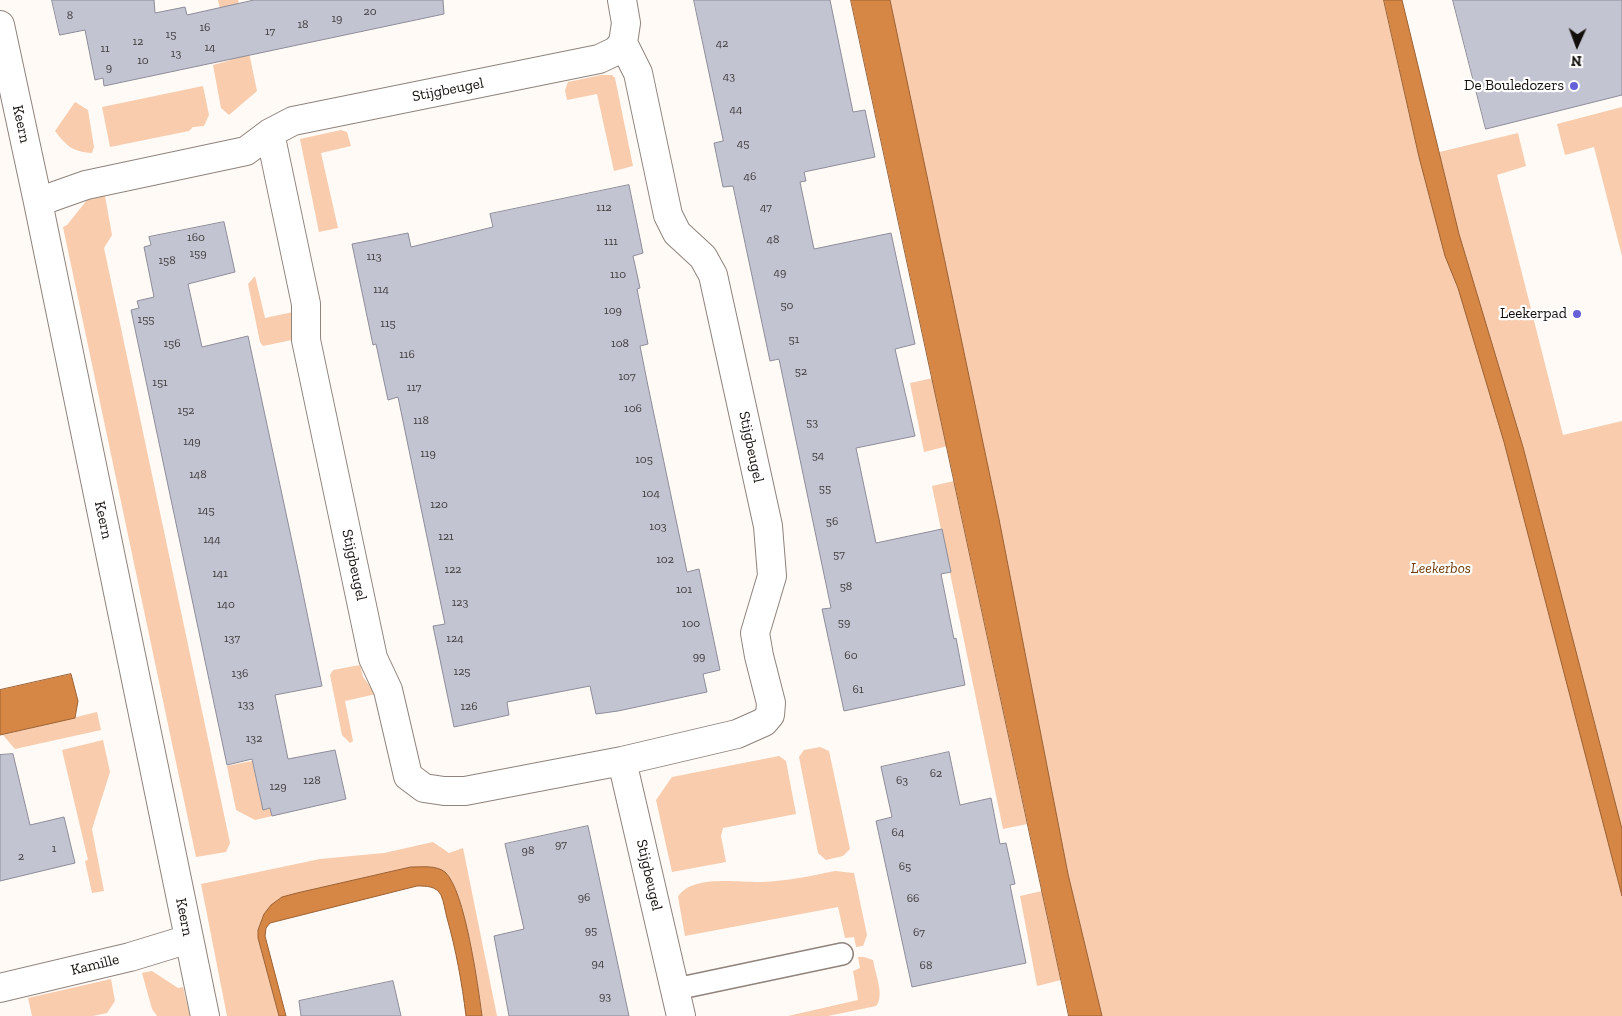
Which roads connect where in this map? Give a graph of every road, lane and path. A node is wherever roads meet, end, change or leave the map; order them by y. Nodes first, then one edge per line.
1 (622, 0) edge
2 (0, 25) edge
3 (624, 42) junction
4 (270, 134) junction
5 (38, 202) junction
6 (622, 761) junction
7 (189, 939) junction
8 (842, 954) dead end
9 (0, 988) edge
10 (676, 989) junction
11 (205, 1016) edge
12 (681, 1016) edge

1 - 3 street, Stijgbeugel
2 - 5 street, Keern
3 - 4 street, Stijgbeugel
3 - 6 street, Stijgbeugel
4 - 5 street, Stijgbeugel
4 - 6 street, Stijgbeugel
5 - 7 street, Keern
6 - 10 street, Stijgbeugel
7 - 9 street, Kamille
7 - 11 street, Keern
8 - 10 lane
10 - 12 street, Stijgbeugel

